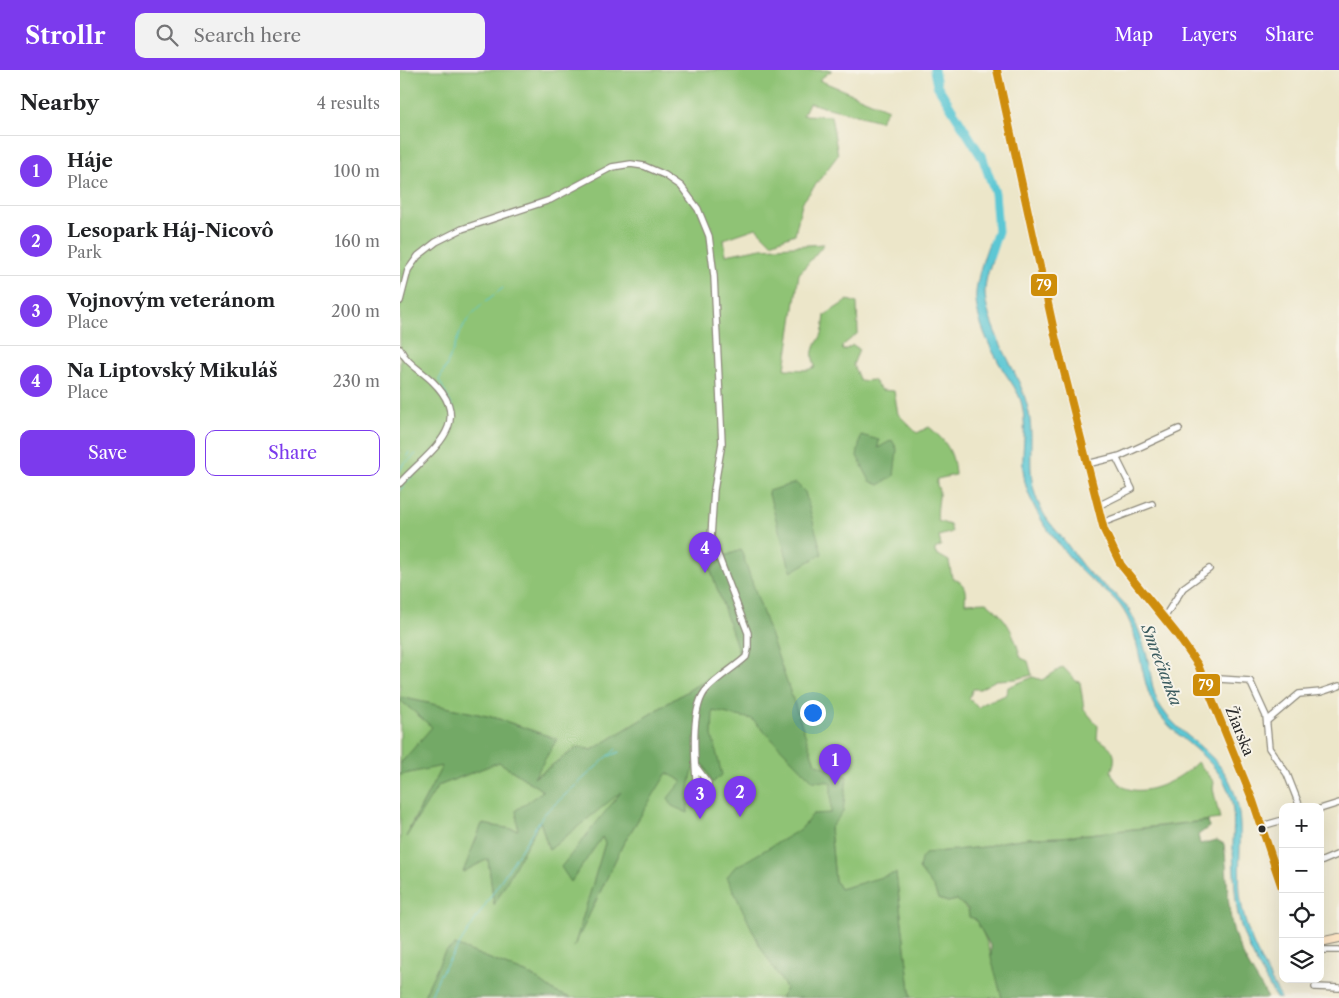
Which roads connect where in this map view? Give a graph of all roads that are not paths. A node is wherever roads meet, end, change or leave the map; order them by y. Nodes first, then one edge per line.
1 (997, 70) edge
2 (400, 301) edge
3 (400, 349) edge
4 (1179, 429) dead end
5 (1116, 457) junction
6 (1087, 464) junction
7 (400, 483) edge
8 (1152, 504) dead end
9 (1098, 506) junction
10 (1102, 524) junction
11 (1209, 569) dead end
12 (1164, 618) junction
13 (1204, 678) junction
14 (1339, 686) edge
15 (1267, 721) junction
16 (697, 768) junction
17 (1298, 803) edge
18 (1339, 803) edge
19 (1324, 809) edge
20 (1279, 821) edge
21 (1262, 826) junction
22 (1339, 854) edge
23 (1324, 860) edge
24 (1279, 878) edge
25 (1339, 938) edge
26 (1324, 941) edge
27 (1324, 950) edge
28 (1339, 950) edge
29 (1315, 987) dead end
30 (1339, 988) edge

1 - 6 street, Žiarska
2 - 16 street
3 - 7 street
4 - 5 street
5 - 6 street
5 - 9 street
6 - 9 street, Žiarska
8 - 10 street
9 - 10 street, Žiarska
10 - 12 street, Žiarska
11 - 12 street
12 - 13 street, Žiarska
13 - 15 street
13 - 21 street, Žiarska
14 - 15 street
15 - 17 street
16 - 16 street
18 - 19 street
20 - 21 street
21 - 24 street, Žiarska
22 - 23 street
25 - 26 street
27 - 28 street
29 - 30 street

